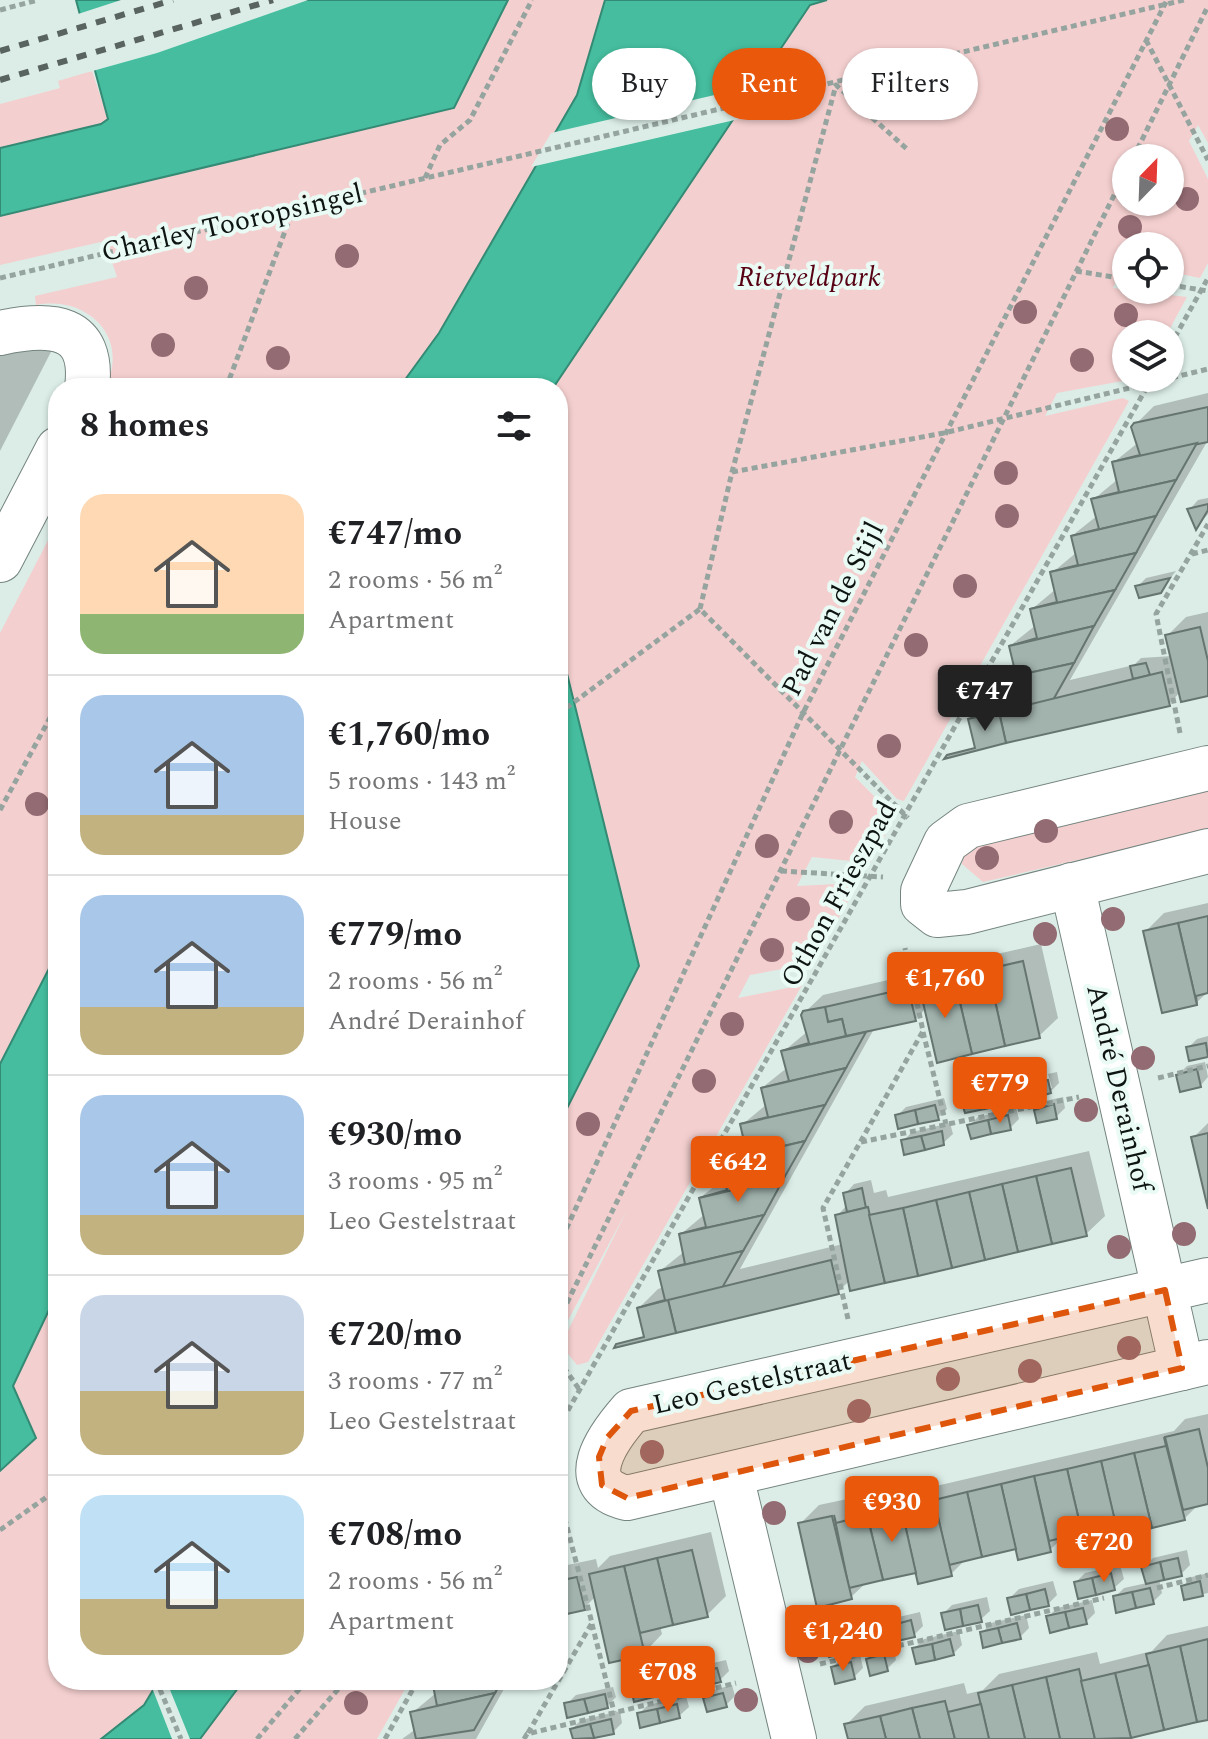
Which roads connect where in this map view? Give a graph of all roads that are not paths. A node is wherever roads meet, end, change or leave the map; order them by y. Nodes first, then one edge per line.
1 (14, 330) edge
2 (87, 378) edge
3 (48, 468) edge
4 (0, 560) edge
5 (1198, 771) edge
6 (1208, 851) edge
7 (1072, 885) junction
8 (1208, 1280) edge
9 (1165, 1290) junction
10 (1195, 1365) edge
11 (731, 1476) junction
12 (794, 1739) edge

1 - 2 street
3 - 4 street
5 - 7 street
6 - 7 street
7 - 9 street, André Derainhof
8 - 9 street, Leo Gestelstraat
9 - 10 street, Leo Gestelstraat
9 - 11 street, Leo Gestelstraat
10 - 11 street, Leo Gestelstraat
11 - 12 street

